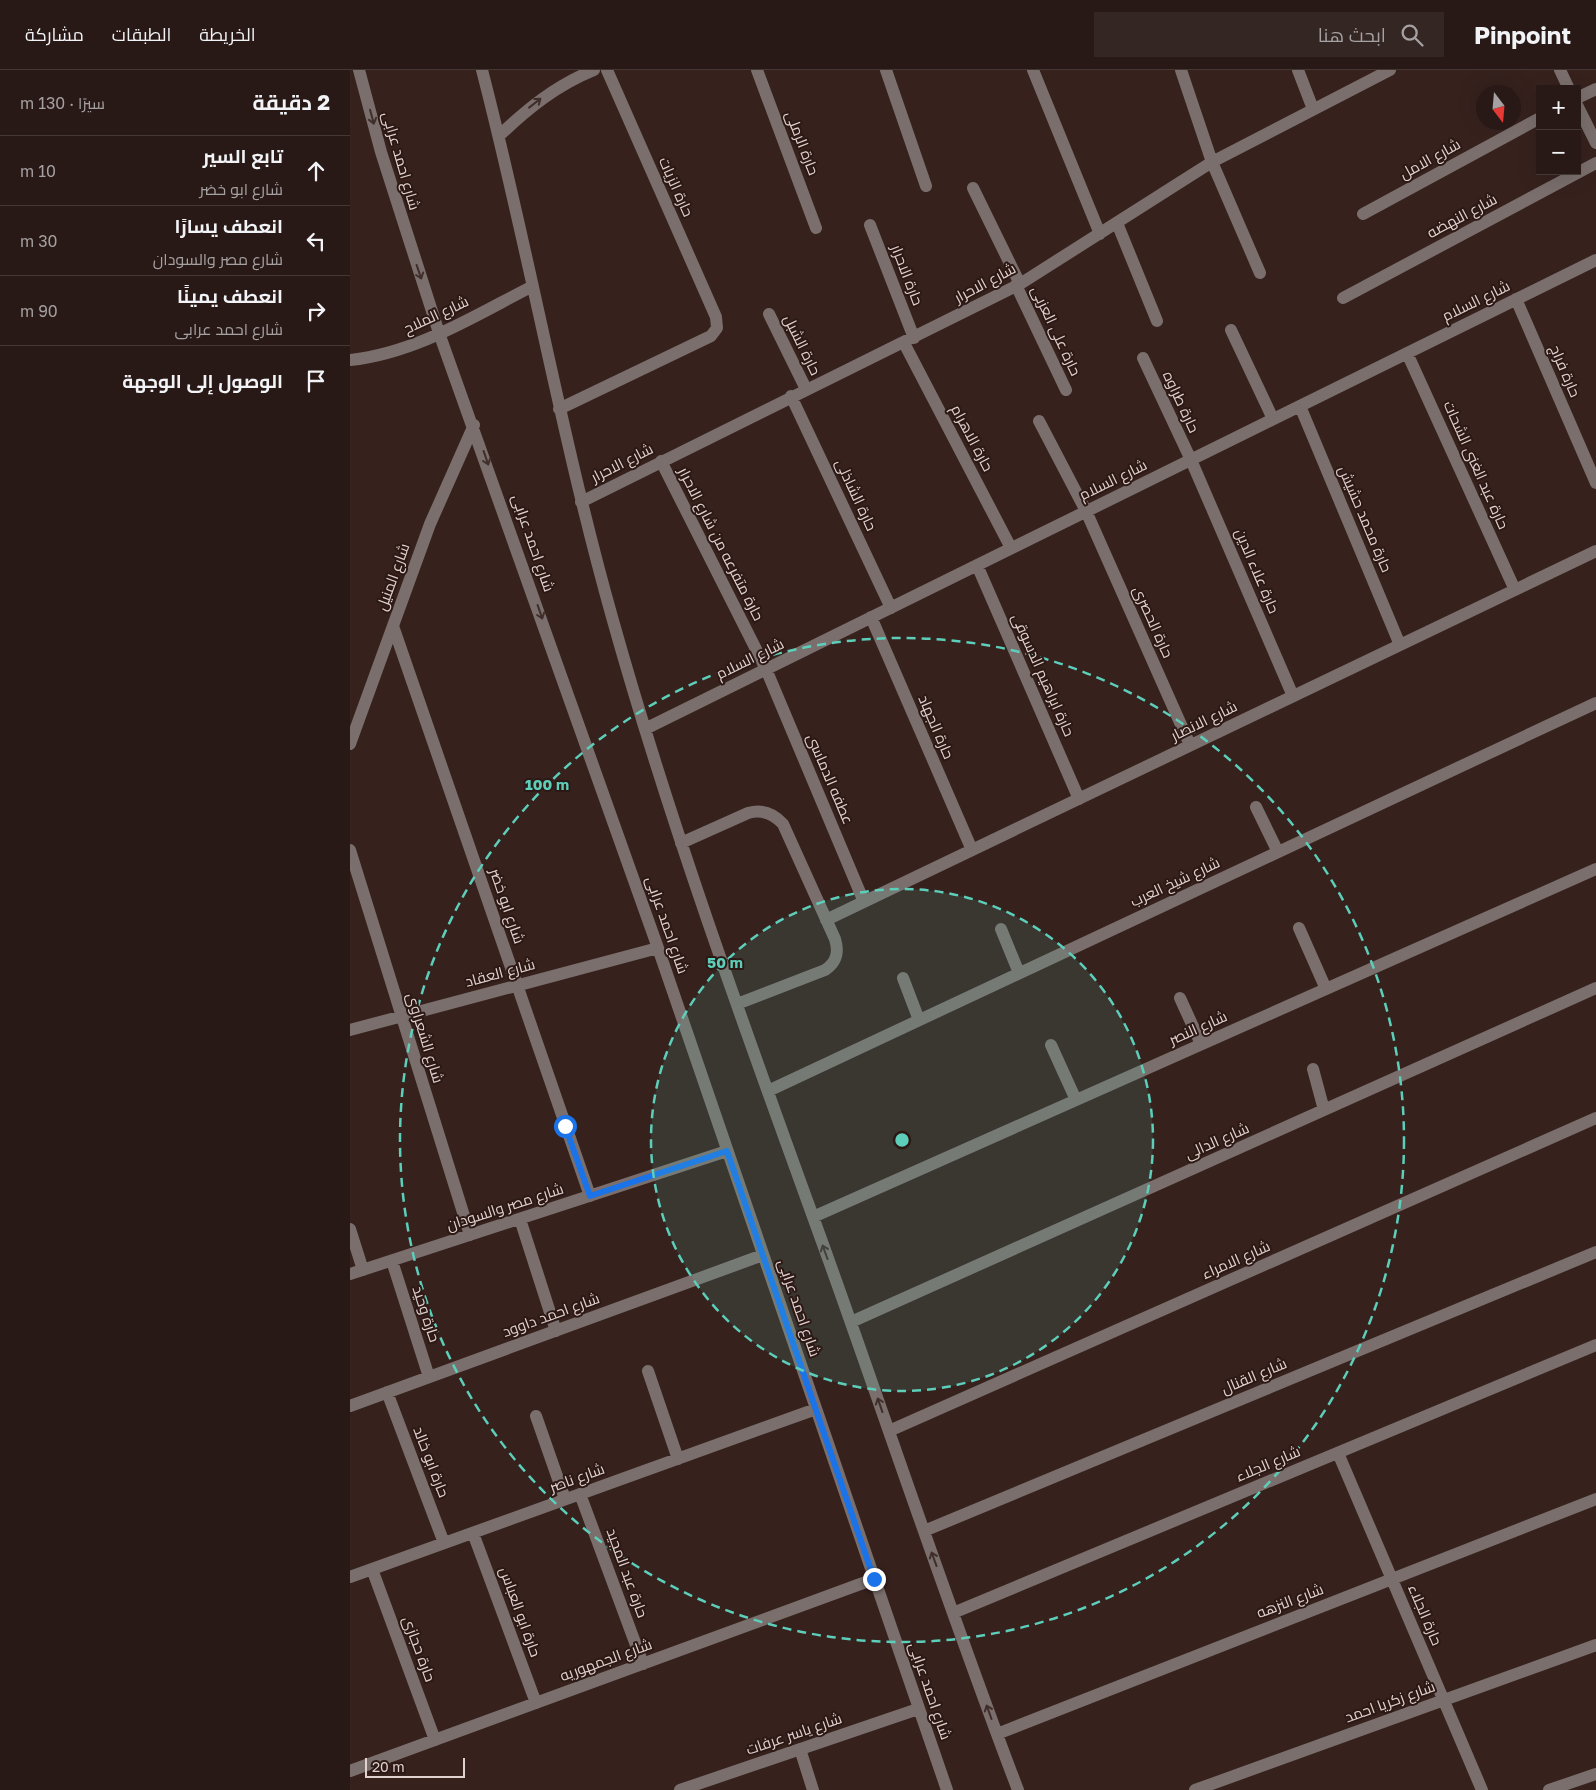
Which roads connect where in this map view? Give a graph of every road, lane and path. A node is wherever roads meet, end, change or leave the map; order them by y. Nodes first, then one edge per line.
1 (359, 70) edge
2 (482, 70) edge
3 (594, 70) edge
4 (607, 70) edge
5 (757, 70) edge
6 (886, 70) edge
7 (1033, 70) edge
8 (1180, 70) edge
9 (1298, 70) edge
10 (1390, 70) edge
11 (1560, 70) edge
12 (1567, 85) edge
13 (1596, 89) edge
14 (1581, 96) edge
15 (1313, 109) junction
16 (1581, 113) edge
17 (1536, 120) edge
18 (499, 136) junction
19 (1596, 143) edge
20 (1212, 162) junction
21 (1596, 163) edge
22 (926, 186) dead end
23 (973, 188) dead end
24 (1363, 214) dead end
25 (1117, 223) junction
26 (870, 225) dead end
27 (816, 228) dead end
28 (1100, 234) junction
29 (1596, 260) edge
30 (1260, 274) dead end
31 (1018, 284) junction
32 (531, 286) junction
33 (1343, 298) dead end
34 (1516, 299) junction
35 (770, 314) dead end
36 (1157, 321) dead end
37 (1231, 330) dead end
38 (440, 333) junction
39 (909, 340) junction
40 (1408, 353) junction
41 (1143, 358) dead end
42 (350, 360) edge
43 (806, 389) junction
44 (1066, 390) dead end
45 (791, 396) junction
46 (1300, 406) junction
47 (559, 409) junction
48 (1273, 419) junction
49 (1039, 421) dead end
50 (474, 425) junction
51 (1191, 460) junction
52 (661, 461) junction
53 (1596, 483) edge
54 (581, 502) junction
55 (1086, 511) junction
56 (1011, 548) junction
57 (1596, 551) edge
58 (977, 565) junction
59 (1515, 590) junction
60 (891, 608) junction
61 (871, 617) junction
62 (393, 626) junction
63 (1400, 645) junction
64 (766, 669) junction
65 (1293, 696) junction
66 (1596, 703) edge
67 (644, 729) junction
68 (350, 744) edge
69 (1190, 746) junction
70 (1079, 799) junction
71 (1256, 806) dead end
72 (681, 843) junction
73 (350, 850) edge
74 (972, 850) junction
75 (1278, 852) junction
76 (1596, 869) edge
77 (864, 902) junction
78 (826, 920) junction
79 (1299, 928) dead end
80 (1001, 929) dead end
81 (658, 948) junction
82 (1019, 973) junction
83 (902, 978) dead end
84 (517, 985) junction
85 (1596, 988) edge
86 (1326, 989) junction
87 (1180, 998) dead end
88 (737, 1004) junction
89 (402, 1016) junction
90 (919, 1020) junction
91 (350, 1030) edge
92 (1201, 1044) junction
93 (1051, 1045) dead end
94 (1313, 1069) dead end
95 (768, 1091) junction
96 (1076, 1100) junction
97 (1324, 1110) junction
98 (1596, 1118) edge
99 (727, 1151) junction
100 (590, 1196) junction
101 (813, 1217) junction
102 (520, 1219) junction
103 (350, 1229) edge
104 (470, 1235) junction
105 (1596, 1252) edge
106 (763, 1255) junction
107 (392, 1260) junction
108 (363, 1270) junction
109 (350, 1274) edge
110 (850, 1322) junction
111 (556, 1331) junction
112 (1596, 1345) edge
113 (648, 1371) dead end
114 (429, 1377) junction
115 (387, 1392) junction
116 (350, 1406) edge
117 (816, 1409) junction
118 (536, 1416) dead end
119 (889, 1431) junction
120 (1338, 1453) junction
121 (678, 1459) junction
122 (580, 1494) junction
123 (565, 1499) junction
124 (1596, 1500) edge
125 (924, 1531) junction
126 (473, 1533) junction
127 (444, 1543) junction
128 (372, 1568) junction
129 (350, 1577) edge
130 (874, 1579) junction
131 (1392, 1579) junction
132 (954, 1613) junction
133 (1596, 1645) edge
134 (643, 1664) junction
135 (1444, 1700) junction
136 (536, 1703) junction
137 (918, 1708) junction
138 (997, 1734) junction
139 (435, 1740) junction
140 (800, 1749) junction
141 (350, 1772) edge
142 (1596, 1774) edge
143 (696, 1787) edge
144 (680, 1790) edge
145 (813, 1790) edge
146 (947, 1790) edge
147 (1018, 1790) edge
148 (1195, 1790) edge
149 (1482, 1790) edge
150 (1549, 1790) edge

1 -> 38 street, شارع احمد عرابى
2 - 18 street
18 -> 3 street
4 - 47 street, حارة الزيات
5 - 27 street, حارة الرملى
6 - 22 street
7 - 28 street
8 - 20 street
9 - 15 street
10 - 15 street, شارع الاحرار
11 - 12 street
13 - 14 street
15 - 20 street, شارع الاحرار
16 - 19 street
17 - 24 street, شارع الامل
18 - 32 street
20 - 25 street, شارع الاحرار
20 - 30 street
21 - 33 street, شارع النهضه
23 - 31 street, حارة على العزبى
25 - 28 street, شارع الاحرار
25 - 36 street
26 - 39 street, حارة الاحرار
28 - 31 street, شارع الاحرار
29 - 34 street, شارع السلام
31 - 39 street, شارع الاحرار
31 - 44 street, حارة على العزبى
32 - 38 street, شارع الملاح
32 - 47 street
34 - 40 street, شارع السلام
34 - 53 street, حارة فراج
35 - 43 street, حارة الشبل
37 - 48 street
38 - 42 street, شارع الملاح
38 - 50 street, شارع احمد عرابى
39 - 43 street, شارع الاحرار
39 - 56 street, حارة الاهرام
40 - 46 street, شارع السلام
40 - 59 street, حارة عبد الغنى الشحات
41 - 51 street, حارة طراوه
43 - 45 street, شارع الاحرار
45 - 52 street, شارع الاحرار
45 - 60 street, حارة الشاذلى
46 - 48 street, شارع السلام
46 - 63 street, حارة محمد حشيش
47 - 54 street
48 - 51 street, شارع السلام
49 - 55 street, حارة الحصرى
50 - 62 street, شارع المنيل
50 -> 81 street, شارع احمد عرابى
51 - 55 street, شارع السلام
51 - 65 street, حارة علاء الدين
52 - 54 street, شارع الاحرار
52 - 64 street, حارة متفرعه من شارع الاحرار
54 - 67 street
55 - 56 street, شارع السلام
55 - 69 street, حارة الحصرى
56 - 58 street, شارع السلام
57 - 59 street, شارع الانصار
58 - 60 street, شارع السلام
58 - 70 street, حارة ابراهيم الدسوقى
59 - 63 street, شارع الانصار
60 - 61 street, شارع السلام
61 - 64 street, شارع السلام
61 - 74 street, حارة الجهاد
62 - 68 street, شارع المنيل
62 - 84 street, شارع ابو خضر
63 - 65 street, شارع الانصار
64 - 67 street, شارع السلام
64 - 77 street, عطفه الدماسى
65 - 69 street, شارع الانصار
66 - 75 street, شارع شيخ العرب
67 - 72 street
69 - 70 street, شارع الانصار
70 - 74 street, شارع الانصار
71 - 75 street
72 - 78 street
72 - 88 street
73 - 89 street, شارع الشعراوى
74 - 77 street, شارع الانصار
75 - 82 street, شارع شيخ العرب
76 - 86 street, شارع النصر
77 - 78 street, شارع الانصار
78 - 88 street
79 - 86 street
80 - 82 street
81 - 84 street, شارع العقاد
81 - 99 street, شارع احمد عرابى
82 - 90 street, شارع شيخ العرب
83 - 90 street
84 - 89 street, شارع العقاد
84 - 100 street, شارع ابو خضر
85 - 97 street, شارع الدالى
86 - 92 street, شارع النصر
87 - 92 street
88 - 95 street
89 - 91 street, شارع العقاد
89 - 104 street, شارع الشعراوى
90 - 95 street, شارع شيخ العرب
92 - 96 street, شارع النصر
93 - 96 street
94 - 97 street
95 - 101 street
96 - 101 street, شارع النصر
97 - 110 street, شارع الدالى
98 - 119 street, شارع الامراء
99 - 100 street, شارع مصر والسودان
99 - 106 street, شارع احمد عرابى
100 - 102 street, شارع مصر والسودان
110 -> 101 street
102 - 104 street, شارع مصر والسودان
102 - 111 street
103 - 108 street
104 - 107 street, شارع مصر والسودان
105 - 125 street, شارع القنال
106 - 111 street, شارع احمد داوود
106 - 117 street, شارع احمد عرابى
107 - 108 street, شارع مصر والسودان
107 - 114 street, حارة وحيد
108 - 109 street, شارع مصر والسودان
119 -> 110 street
111 - 114 street, شارع احمد داوود
112 - 120 street, شارع الجلاء
113 - 121 street
114 - 115 street, شارع احمد داوود
115 - 116 street, شارع احمد داوود
115 - 127 street, حارة ابو خالد
117 - 121 street, شارع ناصر
117 - 130 street, شارع احمد عرابى
118 - 123 street
119 - 125 street
120 - 131 street, حارة الجلاء
120 - 132 street, شارع الجلاء
121 - 122 street, شارع ناصر
122 - 123 street, شارع ناصر
122 - 134 street, حارة عبد المجيد
123 - 126 street, شارع ناصر
124 - 131 street, شارع النزهه
132 -> 125 street
126 - 127 street, شارع ناصر
126 - 136 street, حارة ابو العباس
127 - 128 street, شارع ناصر
128 - 129 street, شارع ناصر
128 - 139 street, حارة حجازى
130 - 134 street, شارع الجمهوريه
130 - 137 street, شارع احمد عرابى
131 - 135 street, حارة الجلاء
131 - 138 street, شارع النزهه
138 -> 132 street
133 - 135 street, شارع زكريا احمد
134 - 136 street, شارع الجمهوريه
135 - 148 street, شارع زكريا احمد
135 - 149 street, حارة الجلاء
136 - 139 street, شارع الجمهوريه
137 - 140 street, شارع ياسر عرفات
137 - 146 street, شارع احمد عرابى
138 - 147 street
139 - 141 street, شارع الجمهوريه
140 - 143 street, شارع ياسر عرفات
140 - 145 street
142 - 150 street
143 - 144 street, شارع ياسر عرفات

